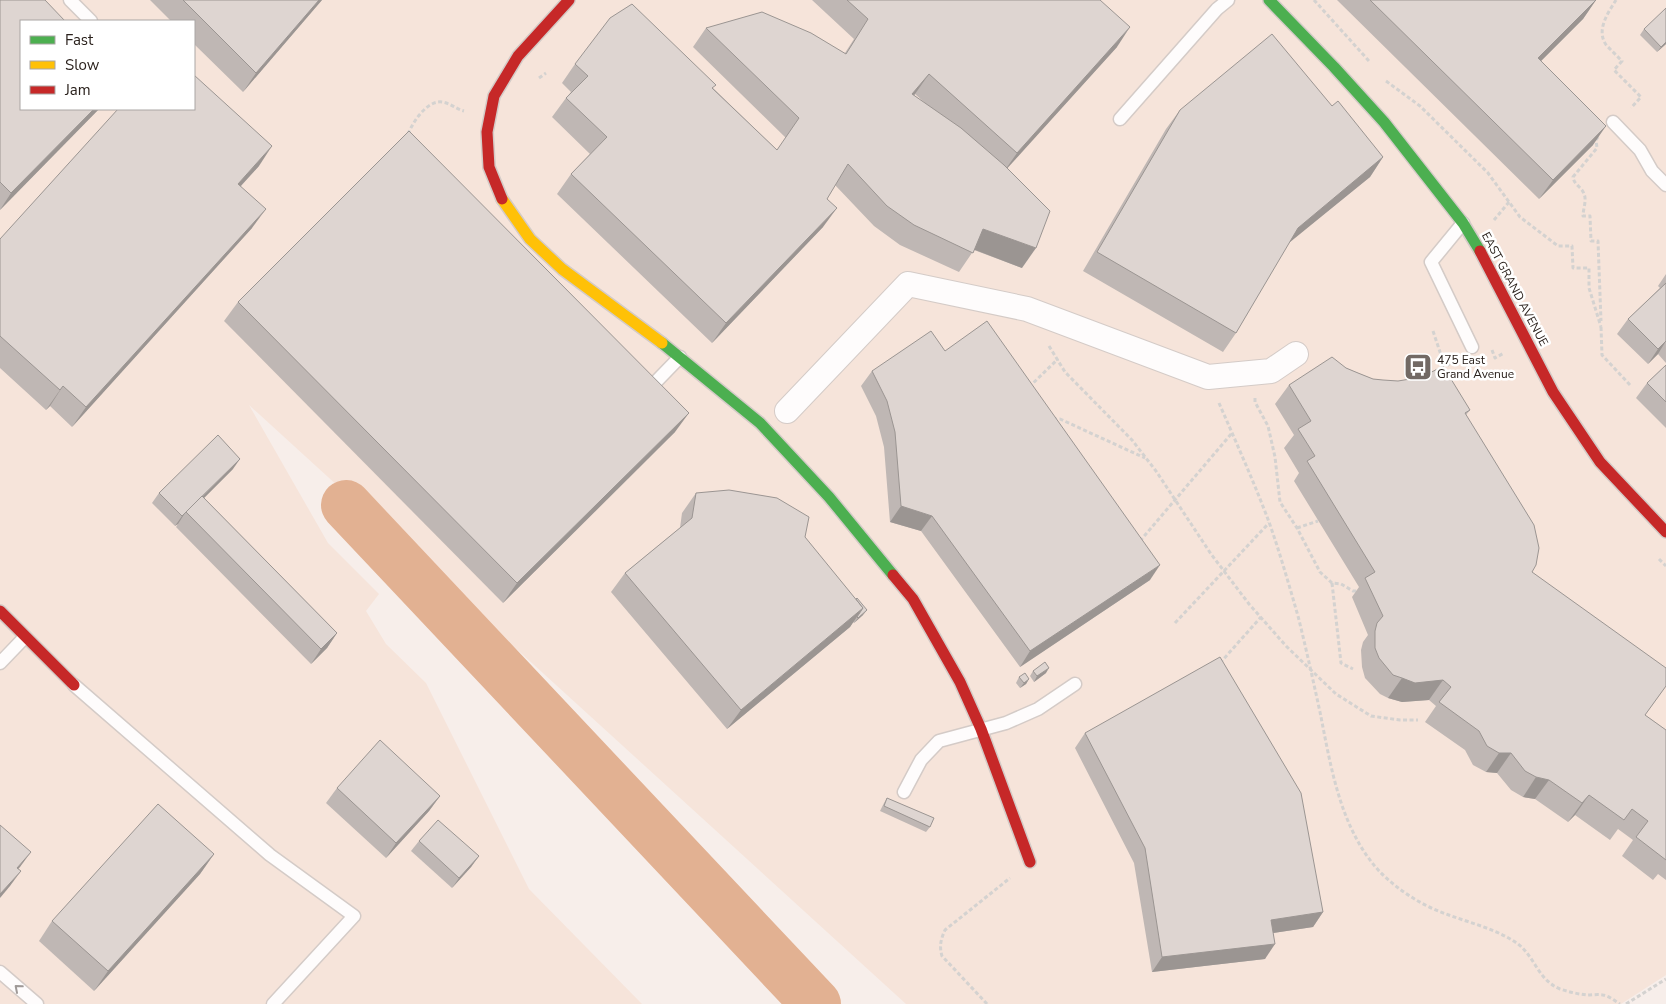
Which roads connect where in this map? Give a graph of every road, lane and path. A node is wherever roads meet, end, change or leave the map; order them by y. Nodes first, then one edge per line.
1 (70, 0) edge
2 (569, 0) edge
3 (1228, 0) edge
4 (1269, 0) edge
5 (1314, 0) edge
6 (1616, 0) edge
7 (90, 20) edge
8 (1374, 67) dead end
9 (1380, 74) dead end
10 (1630, 108) dead end
11 (470, 111) dead end
12 (1120, 119) dead end
13 (1608, 127) joint
14 (406, 140) edge
15 (1666, 185) edge
16 (1509, 202) junction
17 (1463, 223) junction
18 (1489, 226) dead end
19 (1601, 327) junction
20 (1433, 331) dead end
21 (1047, 343) dead end
22 (1472, 347) dead end
23 (1505, 352) dead end
24 (1296, 354) dead end
25 (680, 357) junction
26 (1455, 358) dead end
27 (1495, 358) dead end
28 (1058, 360) junction
29 (1256, 373) junction
30 (1208, 377) junction
31 (1631, 386) dead end
32 (1026, 390) edge
33 (641, 398) edge
34 (787, 411) dead end
35 (1052, 419) edge
36 (1232, 433) junction
37 (1146, 458) junction
38 (1318, 521) dead end
39 (1269, 523) junction
40 (1297, 528) junction
41 (1666, 532) edge
42 (1137, 546) edge
43 (1332, 582) junction
44 (1361, 591) dead end
45 (0, 611) edge
46 (1261, 617) junction
47 (1175, 624) dead end
48 (26, 637) junction
49 (0, 663) edge
50 (1218, 666) edge
51 (1354, 669) dead end
52 (1075, 684) dead end
53 (74, 686) joint
54 (1418, 720) dead end
55 (981, 729) junction
56 (904, 792) dead end
57 (1030, 862) joint
58 (0, 972) edge
59 (1666, 979) edge
60 (37, 1004) edge
61 (273, 1004) edge
62 (988, 1004) edge
63 (1620, 1004) edge
64 (1626, 1004) edge

1 - 7 lane
2 - 25 street
3 - 12 lane
4 - 17 street, EAST GRAND AVENUE
5 - 8 path
6 - 10 path
9 - 16 path
11 - 14 path
13 - 15 lane
13 - 19 path
16 - 18 path
16 - 19 path
17 - 22 lane
17 - 41 street, EAST GRAND AVENUE
19 - 31 path
20 - 26 path
21 - 28 path
23 - 27 path
24 - 29 street
25 - 33 lane
25 - 55 street
28 - 32 path
28 - 37 path
29 - 30 street
29 - 40 path
30 - 34 street
30 - 36 path
35 - 37 path
36 - 39 path
36 - 42 path
37 - 46 path
38 - 40 path
39 - 47 path
39 - 63 path
40 - 43 path
43 - 44 path
43 - 51 path
45 - 48 street
46 - 50 path
46 - 54 path
48 - 49 lane
48 - 53 street
52 - 55 lane
53 - 61 lane
55 - 56 lane
55 - 57 street
57 - 62 path
60 -> 58 lane
59 - 64 path

